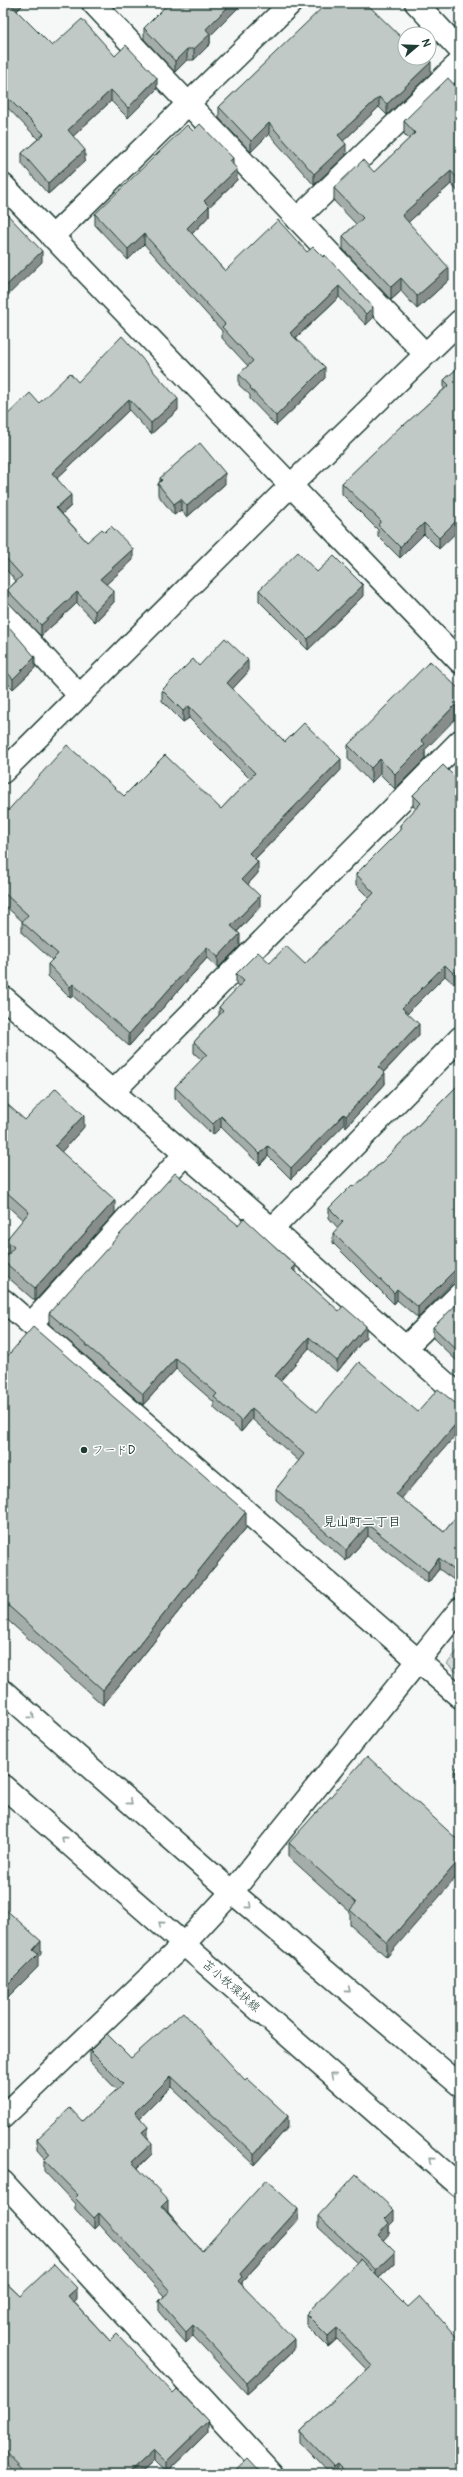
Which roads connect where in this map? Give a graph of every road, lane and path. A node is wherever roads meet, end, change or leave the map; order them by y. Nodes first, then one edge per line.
1 (93, 3) edge
2 (291, 3) edge
3 (416, 3) edge
4 (460, 50) edge
5 (460, 62) edge
6 (187, 102) junction
7 (3, 185) edge
8 (297, 219) junction
9 (52, 237) junction
10 (460, 321) edge
11 (425, 354) junction
12 (290, 486) junction
13 (3, 613) edge
14 (460, 662) edge
15 (80, 696) junction
16 (460, 741) edge
17 (3, 772) edge
18 (3, 997) edge
19 (460, 1038) edge
20 (113, 1092) junction
21 (185, 1154) junction
22 (272, 1229) junction
23 (460, 1294) edge
24 (3, 1300) edge
25 (31, 1324) junction
26 (406, 1347) junction
27 (460, 1396) edge
28 (460, 1609) edge
29 (417, 1660) junction
30 (3, 1690) edge
31 (460, 1697) edge
32 (3, 1786) edge
33 (232, 1892) junction
34 (184, 1944) junction
35 (460, 2085) edge
36 (3, 2117) edge
37 (3, 2182) edge
38 (460, 2186) edge
39 (272, 2474) edge

1 - 6 street
2 - 6 street
3 - 4 street
5 - 8 street
6 - 8 street
6 - 9 street
7 - 9 street
8 - 11 street
9 - 12 street
10 - 11 street
11 - 12 street
12 - 14 street
12 - 15 street
13 - 15 street
15 - 17 street
16 - 20 street
18 - 20 street
19 - 22 street
20 - 21 street
21 - 22 street
21 - 25 street
22 - 26 street
23 - 26 street
24 - 25 street
25 - 29 street
26 - 27 street
28 - 29 street
29 - 31 street
29 - 33 street
30 -> 33 street
34 -> 32 street, 苫小牧環状線
33 - 34 street
33 -> 35 street
34 - 36 street
38 -> 34 street, 苫小牧環状線
37 - 39 street

